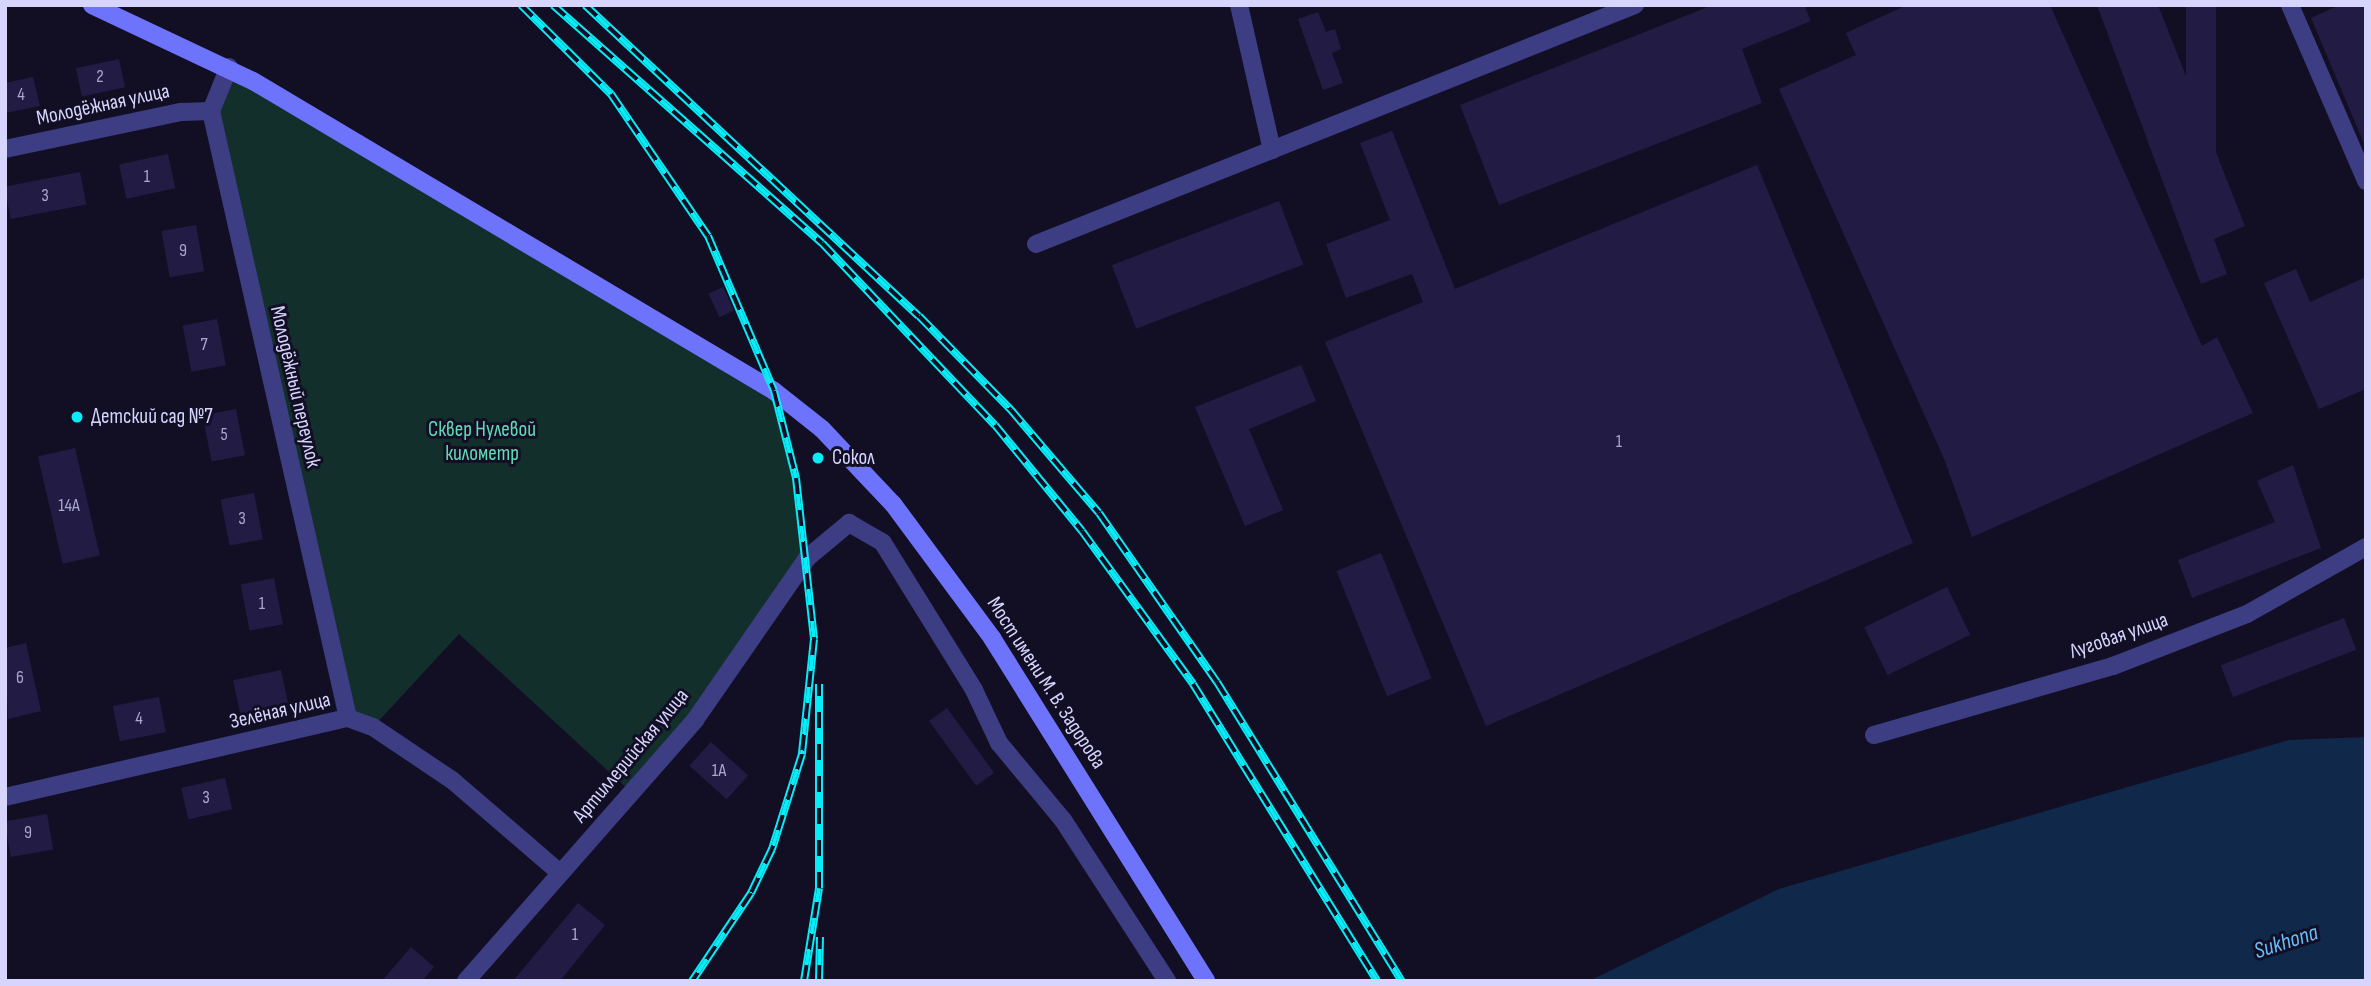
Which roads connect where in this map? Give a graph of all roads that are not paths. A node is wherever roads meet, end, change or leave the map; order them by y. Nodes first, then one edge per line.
1 (92, 5) edge
2 (1239, 5) edge
3 (1635, 5) edge
4 (2290, 5) edge
5 (229, 67) junction
6 (211, 111) junction
7 (5, 149) edge
8 (1272, 150) junction
9 (2366, 181) edge
10 (1036, 244) dead end
11 (2366, 547) edge
12 (348, 718) junction
13 (1874, 735) dead end
14 (5, 797) edge
15 (560, 873) junction
16 (466, 981) edge
17 (1167, 981) edge
18 (1206, 981) edge

1 - 5 main road, Мост имени М. В. Задорова
2 - 8 street
3 - 8 street
4 - 9 street
5 - 6 street
5 - 18 main road, Мост имени М. В. Задорова
6 - 7 street, Молодёжная улица
6 - 12 street, Молодёжный переулок
8 - 10 street
11 - 13 street, Луговая улица
12 - 14 street, Зелёная улица
12 - 15 street, Зелёная улица
15 - 16 street, Артиллерийская улица
15 - 17 street, Артиллерийская улица

